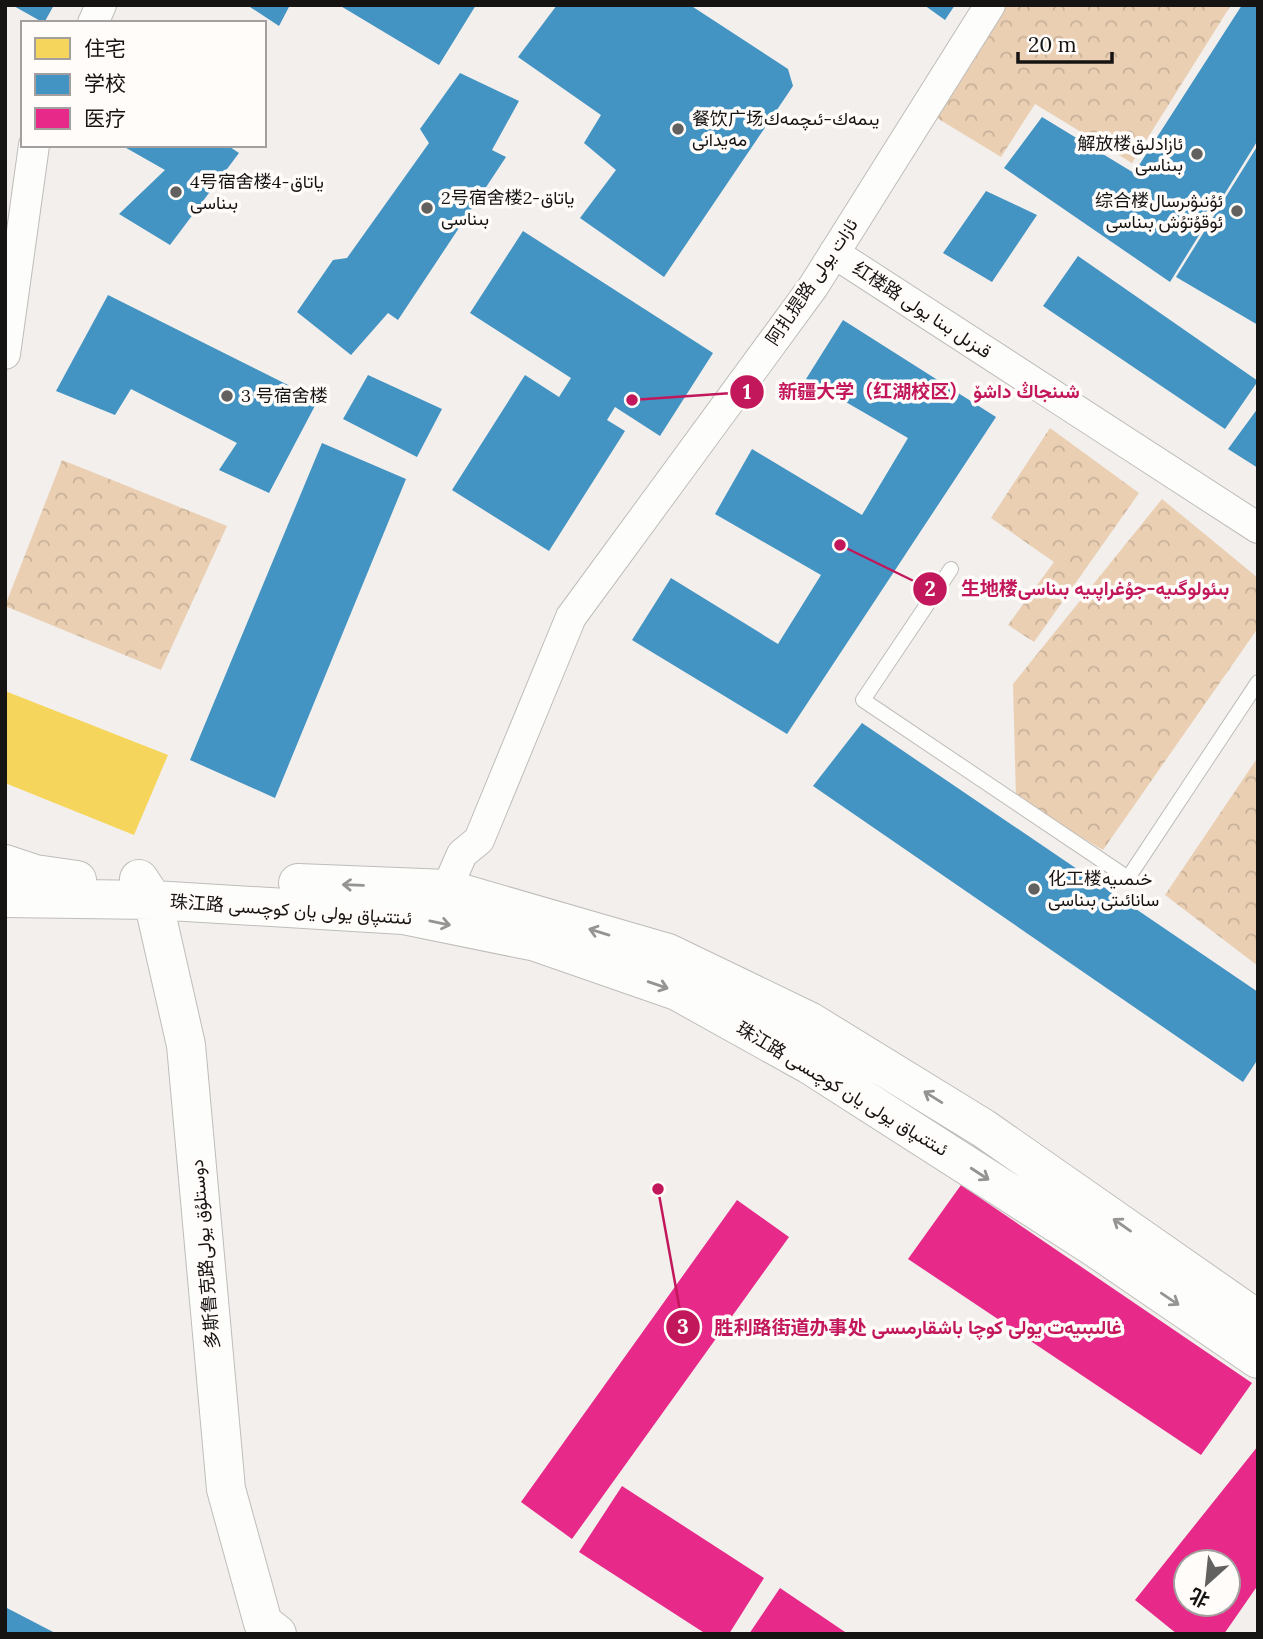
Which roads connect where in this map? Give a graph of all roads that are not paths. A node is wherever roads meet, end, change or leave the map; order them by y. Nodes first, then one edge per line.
1 (101, 5) edge
2 (990, 5) edge
3 (94, 21) edge
4 (34, 147) edge
5 (834, 253) junction
6 (5, 354) edge
7 (1258, 528) edge
8 (951, 569) dead end
9 (1258, 682) edge
10 (5, 864) edge
11 (145, 889) junction
12 (445, 892) junction
13 (5, 898) edge
14 (1258, 1320) edge
15 (1258, 1359) edge
16 (268, 1630) edge

1 - 3 street
2 - 5 street, 阿扎提路 ئازات يولى
4 - 6 street
5 - 7 street, 红楼路 قىزىل بىنا يولى
5 - 12 street, 阿扎提路 ئازات يولى
8 - 9 lane
10 - 11 street, 珠江路 ئىتتىپاق يولى يان كوچىسى
12 -> 11 street, 珠江路 ئىتتىپاق يولى يان كوچىسى
11 - 13 street, 珠江路 ئىتتىپاق يولى يان كوچىسى
11 -> 15 street, 珠江路 ئىتتىپاق يولى يان كوچىسى
11 - 16 street, 多斯鲁克路دوستلۇق يولى
14 -> 12 street, 珠江路 ئىتتىپاق يولى يان كوچىسى

